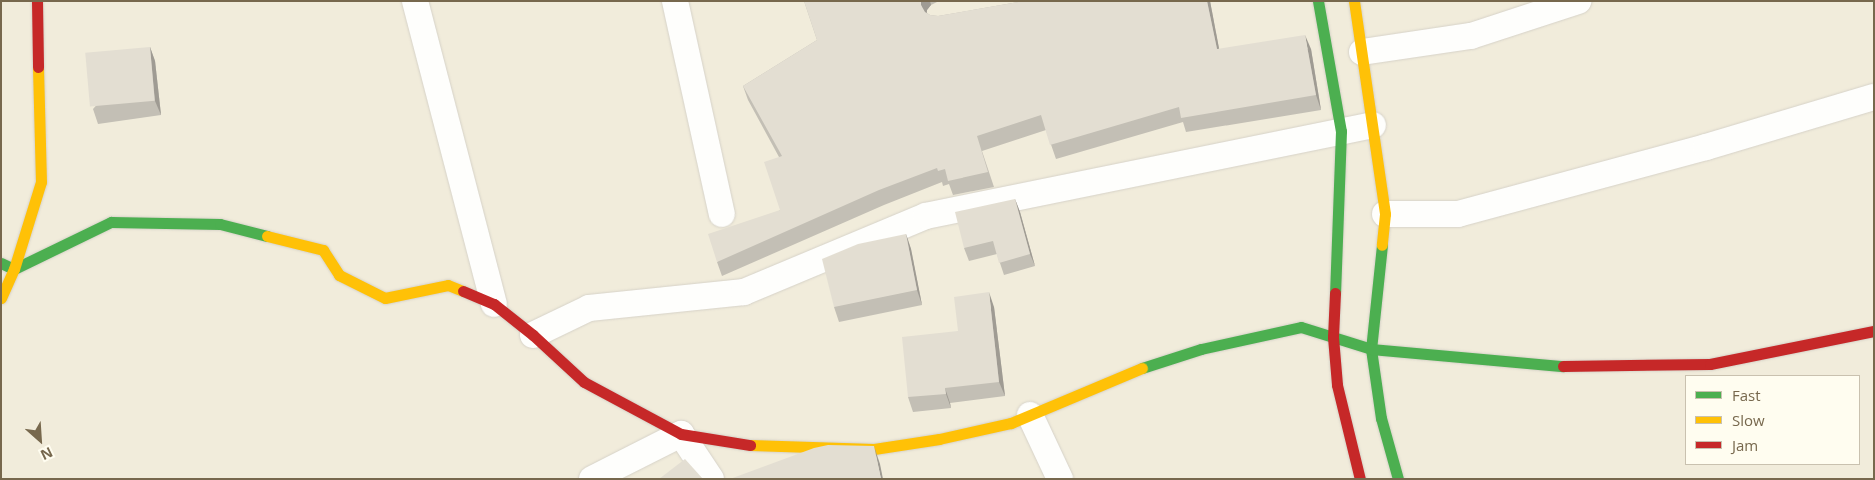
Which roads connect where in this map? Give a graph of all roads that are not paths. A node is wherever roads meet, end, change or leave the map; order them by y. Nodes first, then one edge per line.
1 (37, 1) edge
2 (415, 1) edge
3 (675, 1) edge
4 (1318, 1) edge
5 (1354, 1) edge
6 (1578, 1) edge
7 (1362, 52) junction
8 (1874, 97) edge
9 (1373, 125) junction
10 (1341, 131) junction
11 (722, 214) dead end
12 (1385, 214) junction
13 (1, 262) edge
14 (14, 268) junction
15 (1, 298) edge
16 (494, 304) junction
17 (1874, 331) edge
18 (533, 335) junction
19 (1333, 337) junction
20 (1371, 349) junction
21 (1030, 415) junction
22 (681, 434) junction
23 (592, 479) edge
24 (711, 479) edge
25 (1060, 479) edge
26 (1360, 479) edge
27 (1398, 479) edge

1 - 14 street
2 - 16 street
3 - 11 street
4 - 10 street
5 - 7 street
6 - 7 street
7 - 9 street
8 - 12 street
9 - 10 street
9 - 12 street
10 - 18 street
10 - 19 street
12 - 20 street
13 - 14 street
14 - 15 street
14 - 16 street
16 - 18 street
17 - 20 street
18 - 22 street
19 - 20 street
19 - 21 street
19 - 26 street
20 - 27 street
21 - 22 street
21 - 25 street
22 - 23 street
22 - 24 street

